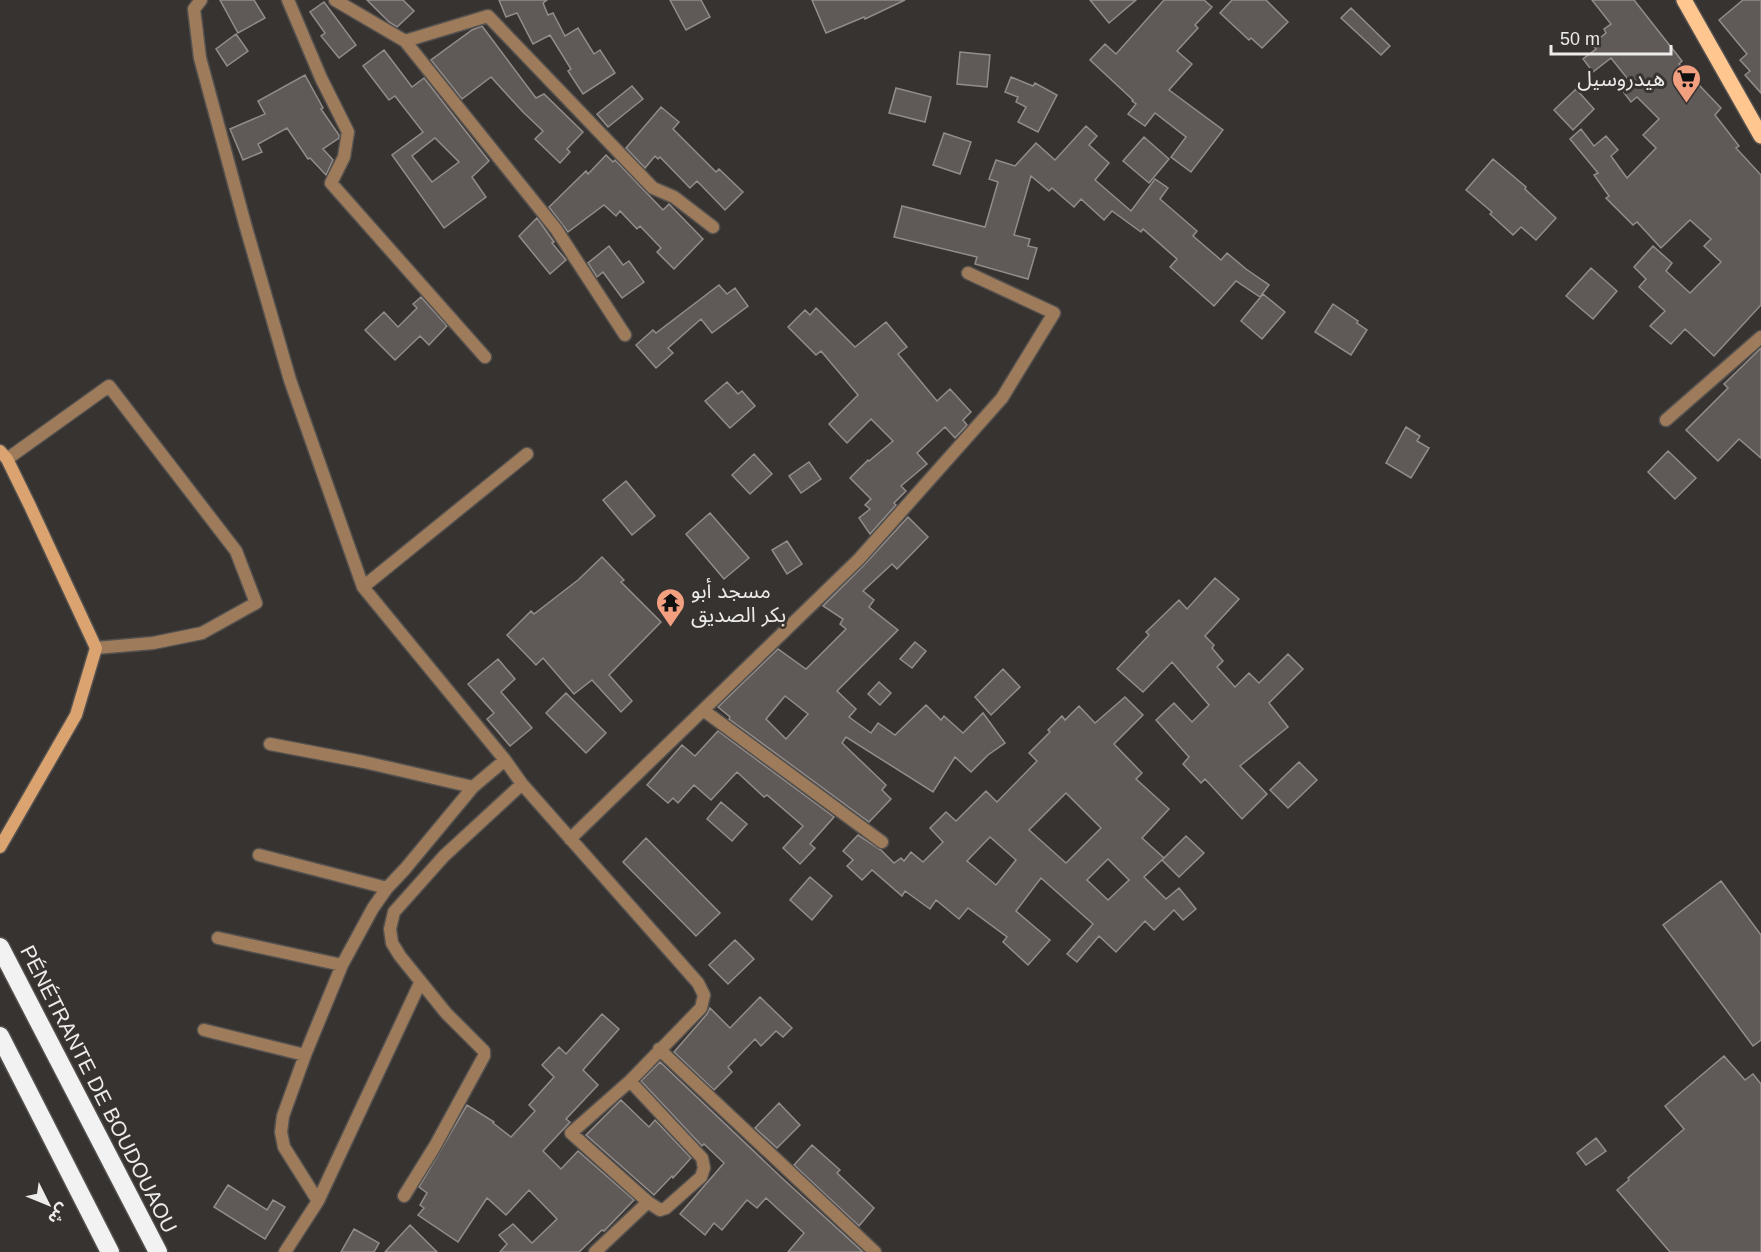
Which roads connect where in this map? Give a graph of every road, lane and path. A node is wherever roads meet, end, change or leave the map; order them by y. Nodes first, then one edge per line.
1 (201, 0) edge
2 (288, 0) edge
3 (335, 0) edge
4 (1684, 0) edge
5 (405, 41) junction
6 (1761, 136) edge
7 (713, 227) dead end
8 (968, 273) dead end
9 (626, 335) dead end
10 (1761, 337) edge
11 (485, 357) dead end
12 (1666, 420) dead end
13 (527, 454) dead end
14 (3, 455) edge
15 (363, 587) junction
16 (96, 648) junction
17 (703, 711) junction
18 (270, 744) dead end
19 (505, 760) junction
20 (522, 784) junction
21 (473, 787) junction
22 (570, 839) junction
23 (882, 842) dead end
24 (0, 848) edge
25 (259, 855) dead end
26 (387, 888) junction
27 (218, 938) dead end
28 (0, 946) edge
29 (342, 965) junction
30 (420, 983) junction
31 (204, 1030) dead end
32 (0, 1036) edge
33 (659, 1049) junction
34 (305, 1055) junction
35 (630, 1081) junction
36 (404, 1196) dead end
37 (318, 1201) junction
38 (648, 1202) junction
39 (110, 1252) edge
40 (158, 1252) edge
41 (285, 1252) edge
42 (596, 1252) edge
43 (875, 1252) edge

1 - 15 street
2 - 11 street
3 - 5 street
4 - 6 main road
5 - 7 street
5 - 9 street
8 - 17 street
10 - 12 street
13 - 15 street
14 - 16 main road
14 - 16 street
15 - 19 street
16 - 24 main road
17 - 22 street
17 - 23 street
18 - 21 street
19 - 20 street
19 - 21 street
20 - 22 street
20 - 30 street
21 - 26 street
22 - 33 street
25 - 26 street
26 - 29 street
27 - 29 street
28 - 40 highway, PÉNÉTRANTE DE BOUDOUAOU
29 - 34 street
30 - 36 street
30 - 37 street
31 - 34 street
32 - 39 highway
33 - 35 street
33 - 43 street
34 - 37 street
35 - 38 street
35 - 38 street
37 - 41 street
38 - 42 street

